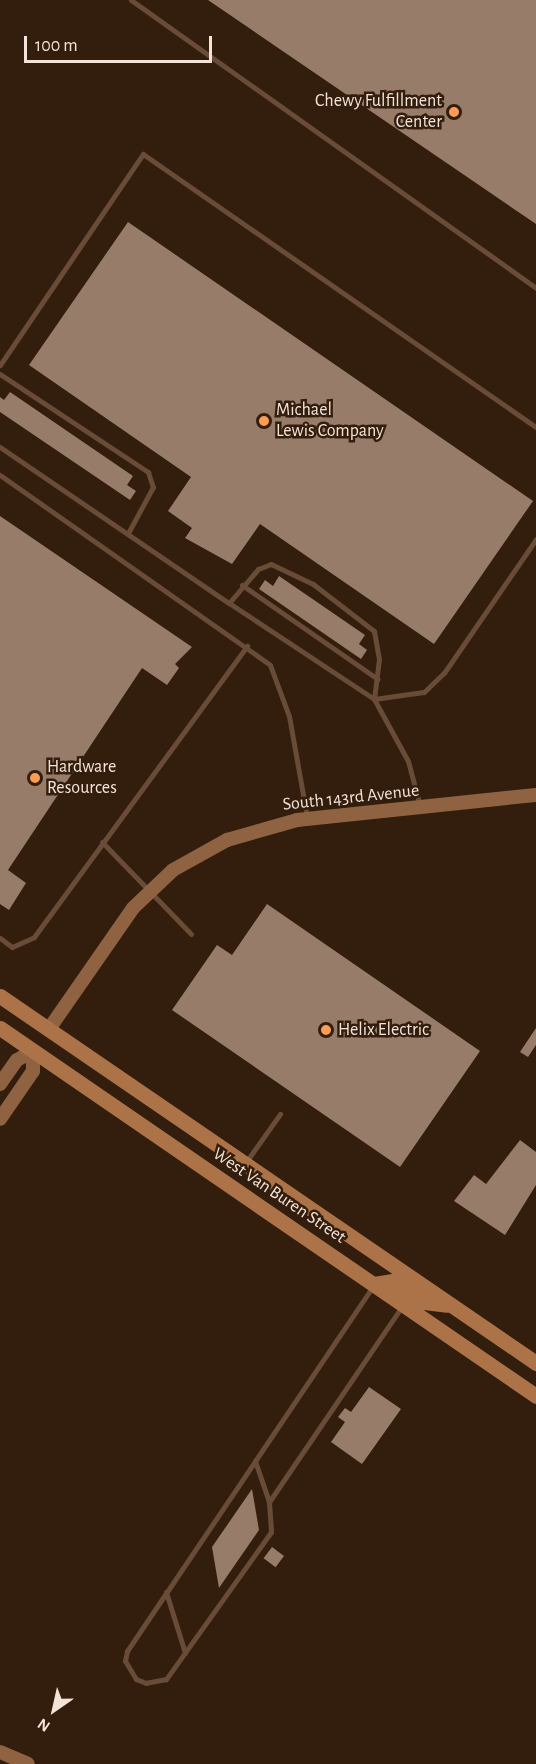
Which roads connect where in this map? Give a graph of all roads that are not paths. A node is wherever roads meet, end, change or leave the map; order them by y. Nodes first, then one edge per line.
1 (130, 0) edge
2 (536, 288) edge
3 (0, 365) edge
4 (0, 374) edge
5 (536, 427) edge
6 (0, 447) edge
7 (0, 475) edge
8 (128, 533) junction
9 (536, 539) edge
10 (242, 585) junction
11 (228, 603) junction
12 (248, 646) junction
13 (378, 679) junction
14 (374, 699) junction
15 (536, 795) edge
16 (420, 808) junction
17 (307, 819) junction
18 (102, 842) junction
19 (149, 892) junction
20 (191, 934) dead end
21 (0, 938) edge
22 (0, 996) edge
23 (0, 1028) edge
24 (49, 1029) junction
25 (33, 1051) junction
26 (0, 1084) edge
27 (280, 1114) dead end
28 (0, 1119) edge
29 (245, 1163) junction
30 (374, 1284) junction
31 (403, 1305) junction
32 (453, 1306) junction
33 (536, 1363) edge
34 (536, 1396) edge
35 (255, 1461) junction
36 (269, 1502) junction
37 (166, 1592) junction
38 (184, 1653) junction
39 (0, 1752) edge
40 (28, 1764) edge

1 - 2 lane
3 - 5 lane
4 - 8 lane
6 - 8 lane
7 - 12 lane
8 - 11 lane
9 - 14 lane
10 - 11 lane
10 - 13 lane
10 - 13 lane
11 - 14 lane
12 - 17 lane
12 - 18 lane
13 - 14 lane
14 - 16 lane
15 - 16 street, South 143rd Avenue
16 - 17 street, South 143rd Avenue
17 - 19 street, South 143rd Avenue
18 - 19 lane
18 - 21 lane
19 - 20 lane
19 - 24 street, South 143rd Avenue
22 - 24 main road, West Van Buren Street
23 - 25 main road, West Van Buren Street
24 - 25 main road
24 - 29 main road, West Van Buren Street
25 - 26 street
25 - 28 street
25 - 30 main road, West Van Buren Street
27 - 29 lane
29 - 32 main road, West Van Buren Street
30 - 31 main road, West Van Buren Street
30 - 32 main road
30 - 35 lane
31 - 34 main road, West Van Buren Street
31 - 36 lane
32 - 33 main road, West Van Buren Street
35 - 36 lane
35 - 37 lane
36 - 38 lane
37 - 38 lane
37 - 38 lane
39 - 40 street

